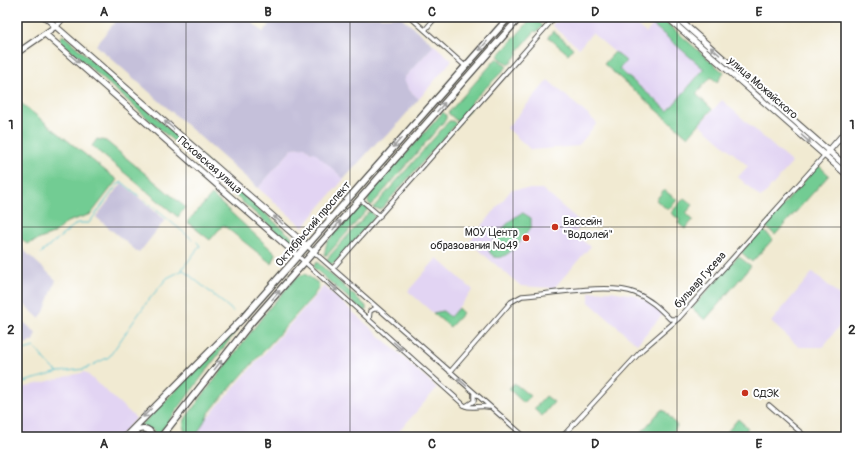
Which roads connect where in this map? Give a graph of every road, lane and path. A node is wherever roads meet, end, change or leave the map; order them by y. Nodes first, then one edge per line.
1 (45, 17) edge
2 (64, 17) edge
3 (410, 17) edge
4 (436, 17) edge
5 (509, 17) edge
6 (520, 17) edge
7 (555, 17) edge
8 (667, 17) edge
9 (676, 17) edge
10 (56, 26) junction
11 (424, 30) junction
12 (46, 34) junction
13 (17, 53) edge
14 (465, 66) junction
15 (846, 131) edge
16 (828, 151) junction
17 (824, 156) junction
18 (846, 166) edge
19 (846, 174) edge
20 (360, 199) junction
21 (380, 216) junction
22 (307, 246) junction
23 (314, 252) junction
24 (298, 256) junction
25 (304, 262) junction
26 (333, 268) junction
27 (369, 301) junction
28 (380, 310) junction
29 (361, 313) junction
30 (678, 318) junction
31 (369, 320) junction
32 (450, 372) junction
33 (474, 392) junction
34 (769, 405) dead end
35 (465, 406) junction
36 (491, 408) junction
37 (125, 437) edge
38 (129, 437) edge
39 (153, 437) edge
40 (161, 437) edge
41 (525, 437) edge
42 (562, 437) edge
43 (806, 437) edge

1 - 10 main road, Псковская улица
2 - 10 main road
3 - 11 street
4 - 11 street
5 -> 14 main road, Октябрьский проспект
20 -> 6 main road, Октябрьский проспект
7 - 21 street
8 -> 17 main road, улица Можайского
16 -> 9 main road, улица Можайского
10 - 12 main road
22 -> 10 main road, Псковская улица
11 - 14 street
12 - 13 main road
12 -> 24 main road, Псковская улица
14 -> 22 main road, Октябрьский проспект
15 - 16 main road, бульвар Гусева
16 - 17 main road, бульвар Гусева
16 - 18 main road, улица Можайского
17 - 19 main road, улица Можайского
17 - 30 street, бульвар Гусева
20 - 21 street
23 -> 20 main road, Октябрьский проспект
21 - 26 street
22 - 23 street, Псковская улица
22 - 24 main road, Октябрьский проспект
23 - 25 main road, Октябрьский проспект
23 - 26 street, Псковская улица
24 - 25 street, Псковская улица
24 -> 37 main road, Октябрьский проспект
25 -> 29 street, Псковская улица
40 -> 25 main road, Октябрьский проспект
26 - 27 street, Псковская улица
27 - 28 street, Псковская улица
27 - 29 street
28 - 31 street
28 - 32 street, Псковская улица
29 - 31 street, Псковская улица
30 - 32 street
30 - 42 street, бульвар Гусева
31 -> 35 street, Псковская улица
33 -> 32 street, Псковская улица
33 - 35 street
33 - 36 street, Псковская улица
34 - 43 street
35 - 36 street
36 - 41 street, Псковская улица
38 - 39 main road

